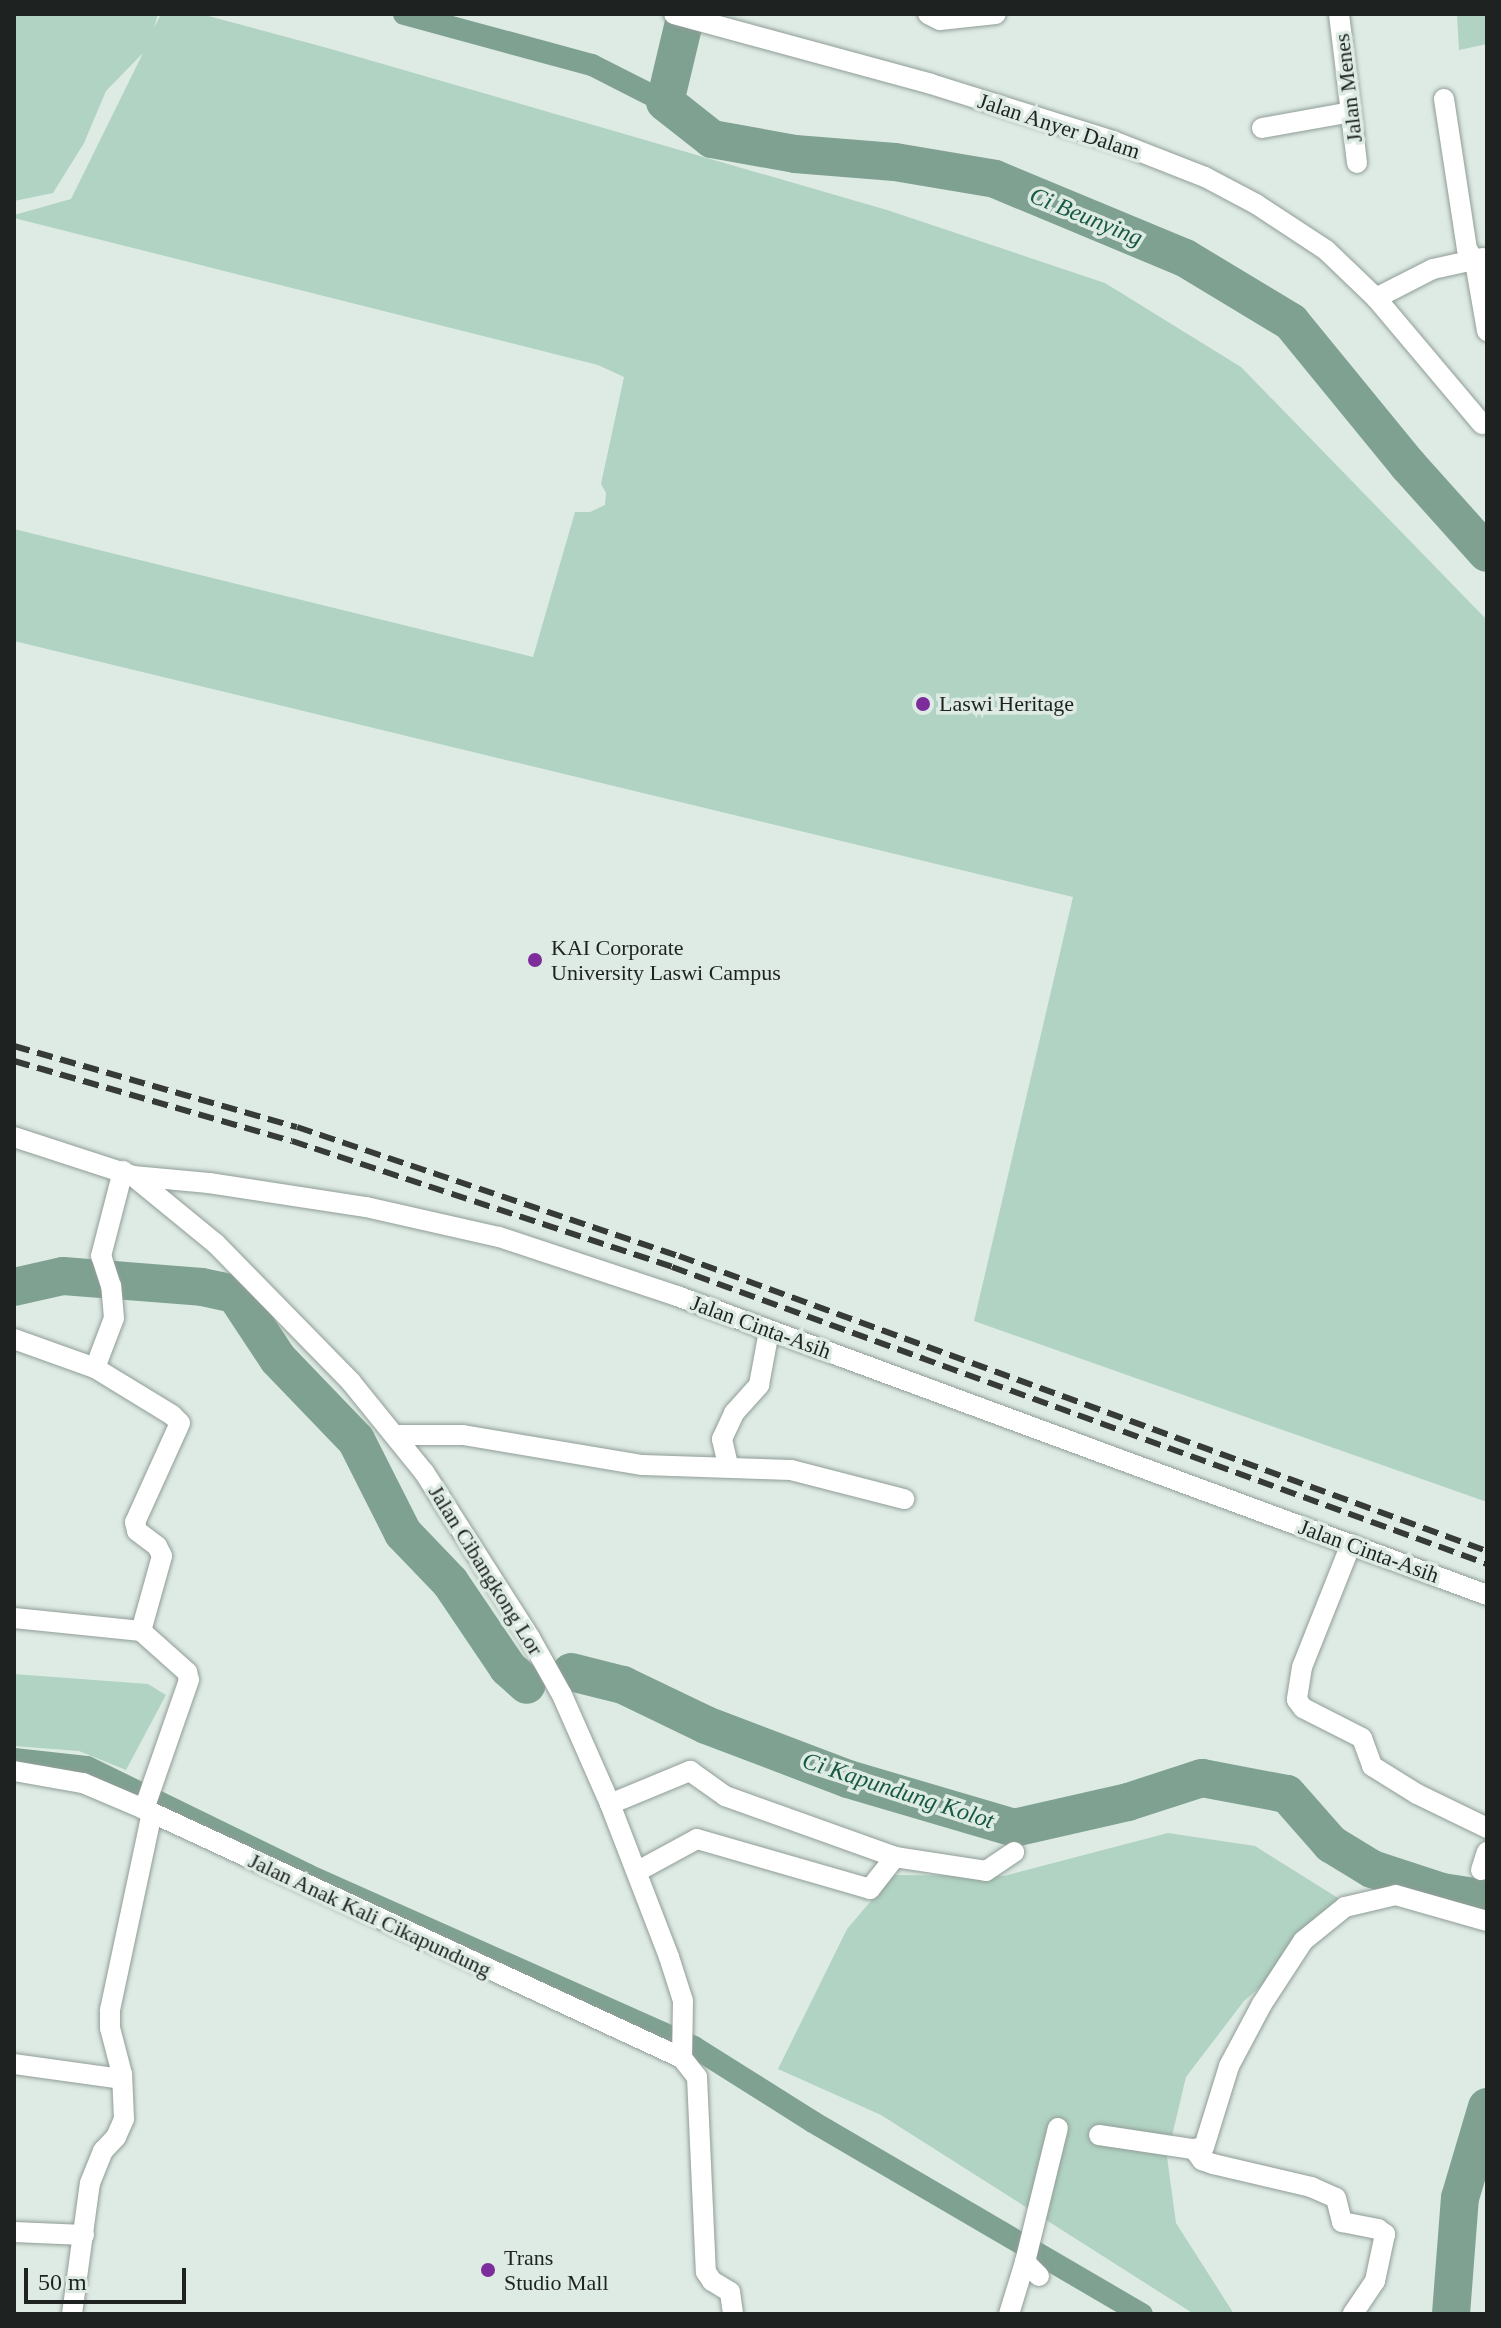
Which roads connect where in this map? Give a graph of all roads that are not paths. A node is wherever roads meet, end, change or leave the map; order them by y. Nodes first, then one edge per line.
1 (674, 14) edge
2 (928, 14) edge
3 (996, 14) edge
4 (1339, 14) edge
5 (1444, 99) dead end
6 (1351, 112) junction
7 (1262, 128) dead end
8 (1357, 163) dead end
9 (1481, 259) edge
10 (1376, 298) junction
11 (1487, 331) edge
12 (1482, 424) dead end
13 (14, 1137) edge
14 (128, 1174) junction
15 (769, 1331) junction
16 (14, 1339) edge
17 (95, 1368) junction
18 (395, 1435) junction
19 (728, 1465) junction
20 (904, 1499) dead end
21 (1351, 1544) junction
22 (1487, 1595) edge
23 (14, 1618) edge
24 (141, 1631) junction
25 (14, 1771) edge
26 (610, 1804) junction
27 (148, 1807) junction
28 (1487, 1828) edge
29 (895, 1857) junction
30 (1008, 1858) dead end
31 (638, 1871) junction
32 (1487, 1921) edge
33 (682, 2047) junction
34 (14, 2064) edge
35 (122, 2079) junction
36 (1058, 2128) dead end
37 (1099, 2135) dead end
38 (1194, 2149) junction
39 (14, 2232) edge
40 (84, 2235) junction
41 (72, 2314) edge
42 (733, 2314) edge
43 (1009, 2314) edge
44 (1353, 2314) edge

1 - 10 street, Jalan Anyer Dalam
2 - 3 street
4 - 6 street, Jalan Menes
5 - 9 street
6 - 7 street
6 - 8 street, Jalan Menes
9 - 10 street
9 - 11 street
10 - 12 street, Jalan Anyer Dalam
13 - 14 street, Jalan Cinta-Asih
14 - 15 street, Jalan Cinta-Asih
14 - 17 street
14 - 18 street, Jalan Cibangkong Lor
15 - 19 street
15 - 21 street, Jalan Cinta-Asih
16 - 17 street
17 - 24 street
18 - 19 street
18 - 26 street, Jalan Cibangkong Lor
19 - 20 street
21 - 22 street, Jalan Cinta-Asih
21 - 28 street
23 - 24 street
24 - 27 street
25 - 27 street, Jalan Anak Kali Cikapundung
26 - 29 street
26 - 31 street, Jalan Cibangkong Lor
27 - 33 street, Jalan Anak Kali Cikapundung
27 - 35 street
29 - 30 street
29 - 31 street
31 - 33 street, Jalan Cibangkong Lor
32 - 38 street
33 - 42 street
34 - 35 street
35 - 40 street
36 - 43 street
37 - 38 street
38 - 44 street
39 - 40 street
40 - 41 street

